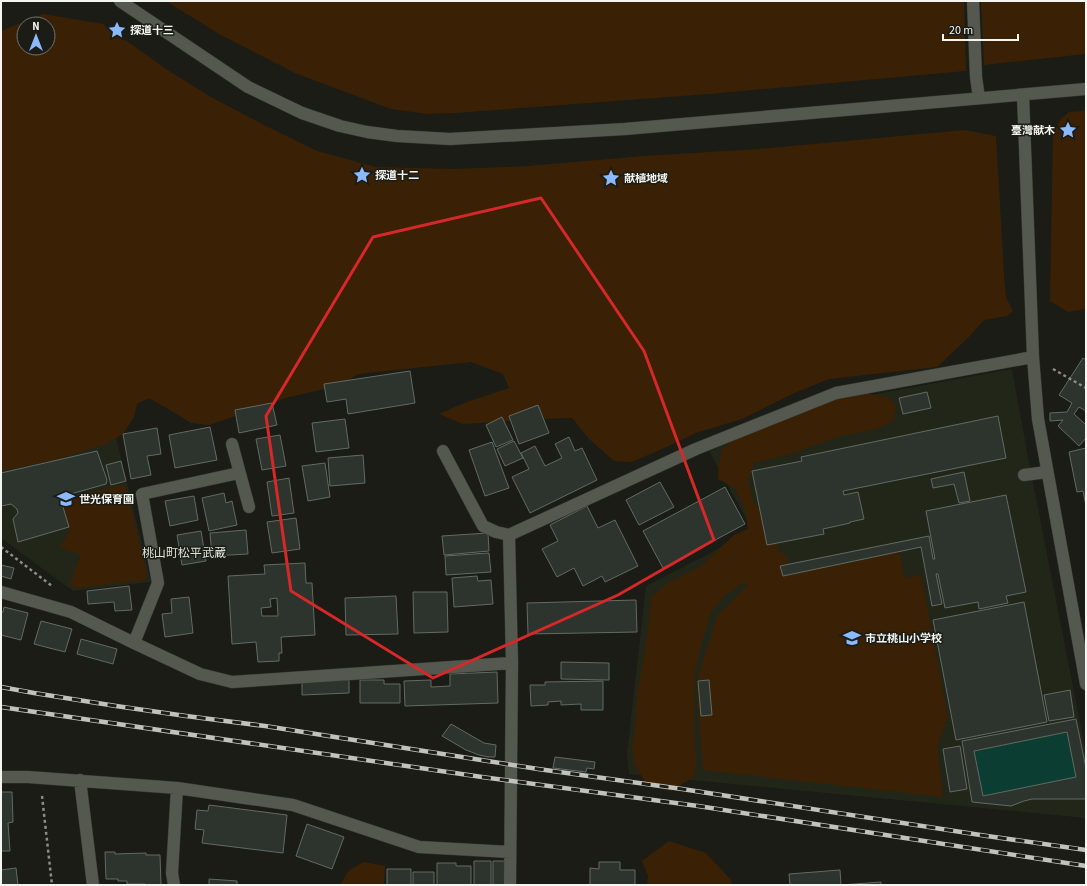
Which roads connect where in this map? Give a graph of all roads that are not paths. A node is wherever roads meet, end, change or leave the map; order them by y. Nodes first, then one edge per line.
1 (120, 1) edge
2 (973, 1) edge
3 (1086, 89) edge
4 (1023, 95) junction
5 (979, 98) junction
6 (1034, 358) junction
7 (232, 444) dead end
8 (443, 451) dead end
9 (1047, 472) junction
10 (240, 473) junction
11 (1024, 475) dead end
12 (249, 507) dead end
13 (509, 535) junction
14 (1, 592) edge
15 (134, 643) junction
16 (512, 663) junction
17 (1086, 684) edge
18 (1, 777) edge
19 (80, 780) junction
20 (177, 788) junction
21 (510, 852) junction
22 (93, 885) edge
23 (174, 885) edge
24 (510, 885) edge

1 - 5 street
2 - 5 street
3 - 4 street
4 - 5 street
4 - 6 street
6 - 9 street
6 - 13 street
7 - 10 street
8 - 13 street
9 - 11 street
9 - 17 street
10 - 12 street
10 - 15 street
13 - 16 street
14 - 15 street
15 - 16 street
16 - 21 street
18 - 19 street
19 - 20 street
19 - 22 street
20 - 21 street
20 - 23 street
21 - 24 street

